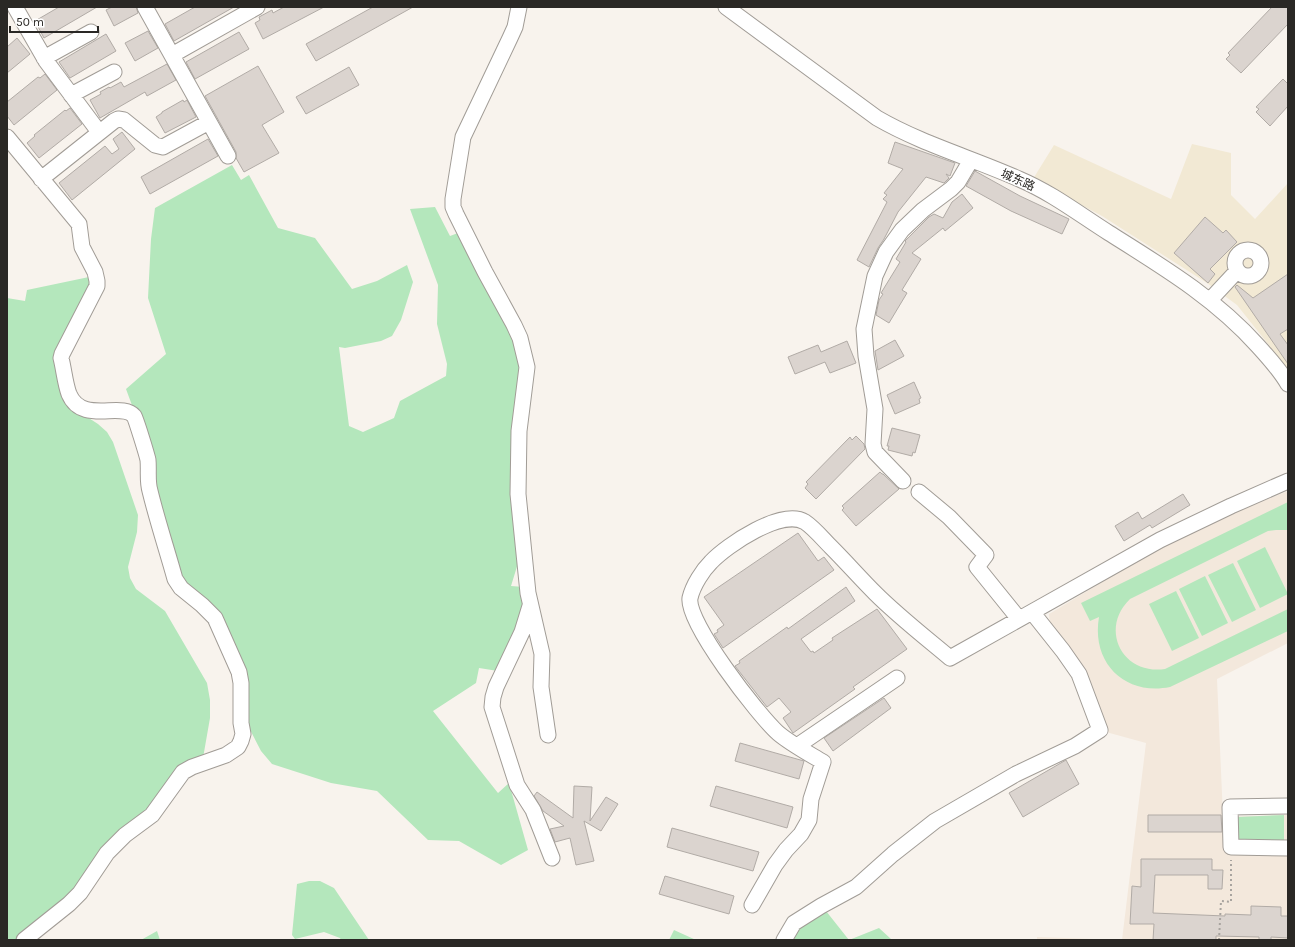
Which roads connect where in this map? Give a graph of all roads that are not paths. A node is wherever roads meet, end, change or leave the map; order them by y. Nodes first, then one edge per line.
1 (15, 7) edge
2 (146, 7) edge
3 (257, 7) edge
4 (519, 7) edge
5 (726, 7) edge
6 (92, 32) dead end
7 (172, 55) junction
8 (44, 58) junction
9 (114, 72) dead end
10 (71, 95) junction
11 (209, 122) junction
12 (99, 132) junction
13 (7, 137) edge
14 (228, 156) dead end
15 (971, 160) junction
16 (41, 179) junction
17 (1237, 271) dead end
18 (1210, 300) junction
19 (1288, 384) edge
20 (903, 481) dead end
21 (1288, 481) edge
22 (919, 492) dead end
23 (530, 603) junction
24 (1032, 612) junction
25 (1019, 619) junction
26 (897, 678) dead end
27 (548, 735) dead end
28 (797, 746) junction
29 (1288, 806) edge
30 (1288, 848) edge
31 (552, 858) dead end
32 (752, 905) dead end
33 (24, 940) edge
34 (784, 940) edge

1 - 8 street
2 - 7 street
3 - 7 street
4 - 23 street
5 - 15 street, 城东路
6 - 8 street
7 - 11 street
8 - 10 street
9 - 10 street
10 - 12 street
11 - 12 street
11 - 14 street
12 - 16 street
13 - 16 street
15 - 18 street, 城东路
15 - 20 street
16 - 33 street
17 - 18 street
18 - 19 street, 城东路
21 - 24 street
22 - 25 street
23 - 27 street
23 - 31 street
24 - 25 street
24 - 34 street
25 - 28 street
26 - 28 street
28 - 32 street
29 - 30 street

